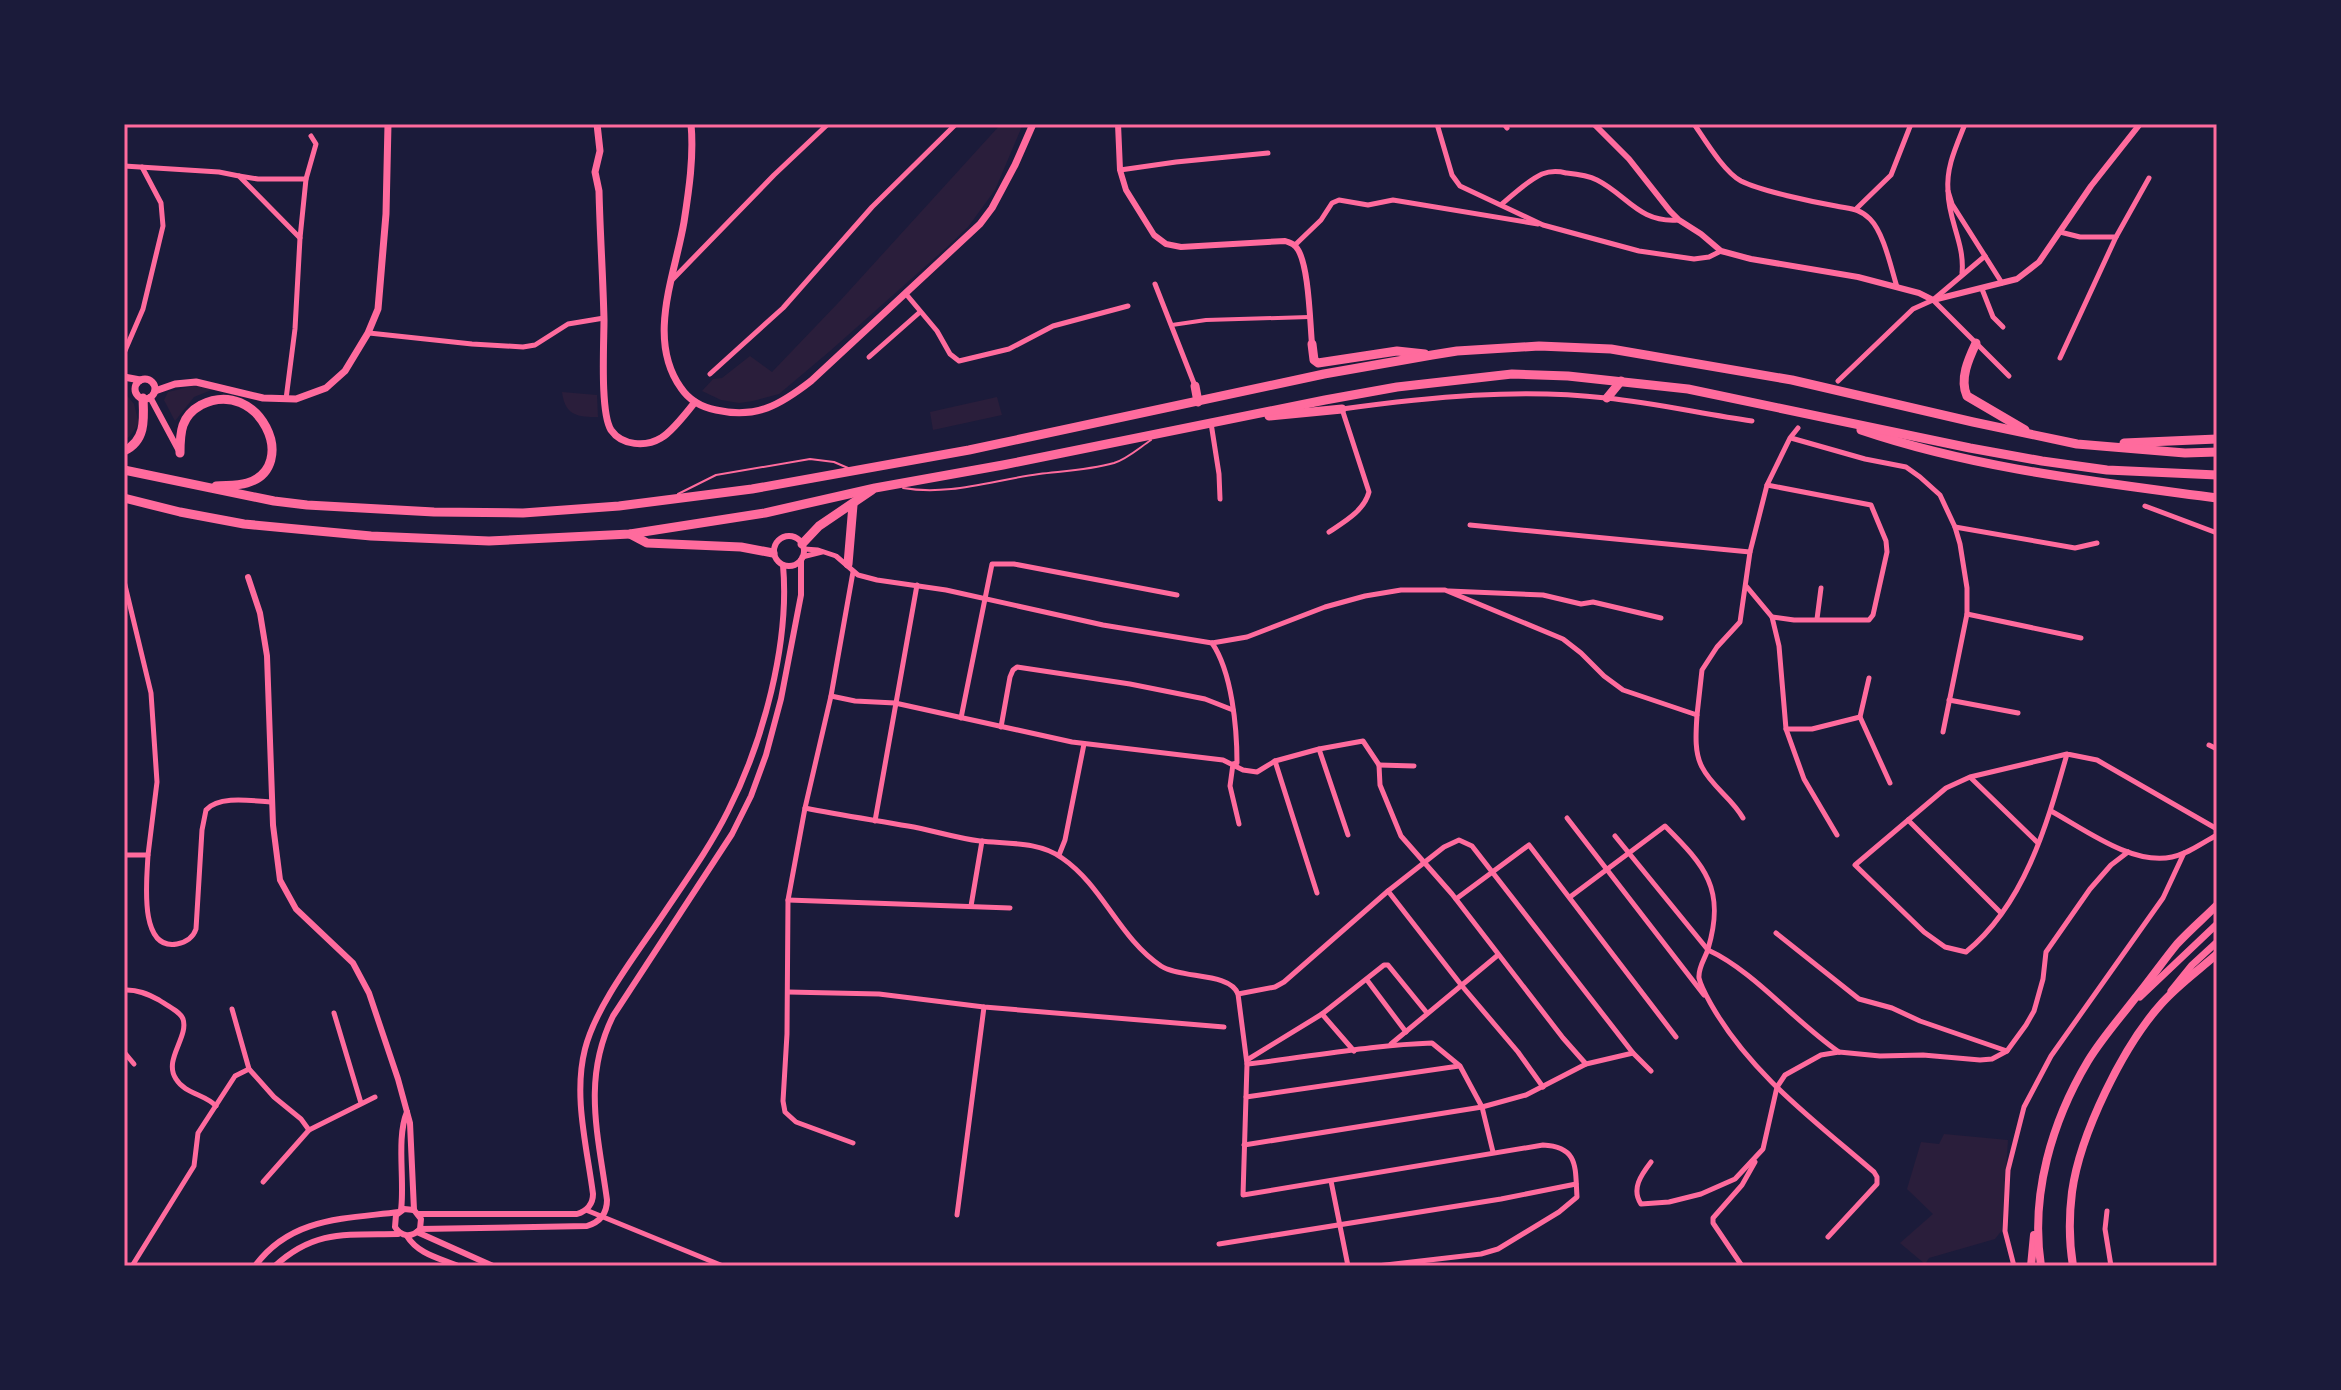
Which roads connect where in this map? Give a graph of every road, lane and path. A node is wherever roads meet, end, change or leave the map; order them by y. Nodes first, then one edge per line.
1 (388, 124) edge
2 (597, 124) edge
3 (691, 124) edge
4 (828, 124) edge
5 (956, 124) edge
6 (1033, 124) edge
7 (1118, 124) edge
8 (1437, 124) edge
9 (1594, 124) edge
10 (1694, 124) edge
11 (1911, 124) edge
12 (1965, 124) edge
13 (2140, 124) edge
14 (311, 136) dead end
15 (1268, 153) dead end
16 (124, 166) edge
17 (141, 166) junction
18 (1120, 170) junction
19 (239, 176) junction
20 (2149, 178) dead end
21 (306, 179) junction
22 (1948, 191) junction
23 (1502, 204) junction
24 (1856, 209) junction
25 (1679, 220) junction
26 (1543, 225) junction
27 (2060, 232) junction
28 (2116, 237) junction
29 (300, 238) junction
30 (1295, 245) junction
31 (1721, 251) junction
32 (1985, 256) junction
33 (1962, 274) junction
34 (670, 282) junction
35 (1155, 284) dead end
36 (2003, 284) junction
37 (1897, 287) junction
38 (1982, 289) junction
39 (906, 294) junction
40 (1933, 300) junction
41 (1128, 306) dead end
42 (920, 312) junction
43 (1309, 317) junction
44 (604, 318) junction
45 (1172, 325) junction
46 (2003, 327) dead end
47 (368, 333) junction
48 (1976, 343) junction
49 (1312, 344) joint
50 (124, 353) edge
51 (1432, 355) junction
52 (869, 357) dead end
53 (2060, 358) dead end
54 (710, 374) dead end
55 (2009, 376) dead end
56 (124, 377) edge
57 (140, 380) junction
58 (150, 380) junction
59 (1621, 381) junction
60 (1838, 381) dead end
61 (175, 384) junction
62 (124, 386) edge
63 (1195, 386) joint
64 (146, 395) junction
65 (1607, 398) junction
66 (286, 400) junction
67 (695, 402) junction
68 (1198, 402) junction
69 (1342, 409) junction
70 (1820, 416) junction
71 (1752, 421) dead end
72 (1214, 422) junction
73 (1798, 428) dead end
74 (1162, 432) junction
75 (2035, 436) junction
76 (1790, 438) junction
77 (2217, 439) edge
78 (2077, 444) junction
79 (124, 451) edge
80 (2217, 452) edge
81 (180, 453) joint
82 (124, 470) edge
83 (853, 470) junction
84 (2217, 475) edge
85 (890, 485) junction
86 (1767, 485) junction
87 (203, 487) junction
88 (875, 488) junction
89 (124, 498) edge
90 (2217, 498) edge
91 (668, 499) junction
92 (1220, 499) dead end
93 (853, 505) junction
94 (2145, 506) dead end
95 (1470, 525) dead end
96 (1955, 527) junction
97 (1329, 532) dead end
98 (2217, 533) edge
99 (630, 534) junction
100 (2097, 543) dead end
101 (802, 552) junction
102 (1750, 552) junction
103 (773, 553) junction
104 (783, 565) junction
105 (851, 567) junction
106 (248, 577) dead end
107 (124, 581) edge
108 (917, 585) junction
109 (1745, 586) junction
110 (1821, 588) dead end
111 (1445, 590) junction
112 (1177, 595) dead end
113 (985, 599) junction
114 (1967, 614) junction
115 (1772, 617) junction
116 (1661, 618) dead end
117 (1817, 619) junction
118 (2081, 638) dead end
119 (1212, 643) junction
120 (1869, 678) dead end
121 (831, 696) junction
122 (1949, 700) junction
123 (895, 703) junction
124 (1233, 710) junction
125 (2018, 713) dead end
126 (1697, 715) junction
127 (1860, 717) junction
128 (961, 718) junction
129 (1001, 727) junction
130 (1786, 729) junction
131 (1943, 732) dead end
132 (1084, 744) junction
133 (2209, 745) dead end
134 (1319, 749) junction
135 (2217, 749) edge
136 (2067, 754) junction
137 (1275, 761) junction
138 (1233, 764) junction
139 (1379, 765) junction
140 (1414, 766) dead end
141 (1970, 777) junction
142 (1890, 783) dead end
143 (272, 802) junction
144 (805, 808) junction
145 (2051, 811) junction
146 (1567, 818) dead end
147 (1743, 818) dead end
148 (1908, 820) junction
149 (875, 821) junction
150 (1239, 824) dead end
151 (2217, 829) edge
152 (1348, 835) dead end
153 (1837, 835) dead end
154 (2217, 835) edge
155 (1615, 836) dead end
156 (982, 841) junction
157 (2038, 843) junction
158 (2128, 852) junction
159 (1628, 853) junction
160 (2184, 853) junction
161 (124, 855) edge
162 (148, 855) junction
163 (1059, 855) junction
164 (1423, 863) junction
165 (1608, 869) junction
166 (1491, 873) junction
167 (1388, 891) junction
168 (1317, 893) dead end
169 (1570, 897) junction
170 (1456, 899) junction
171 (788, 900) junction
172 (2217, 905) edge
173 (971, 906) junction
174 (1010, 908) dead end
175 (2001, 913) junction
176 (2217, 924) edge
177 (1776, 933) dead end
178 (2217, 942) edge
179 (1708, 950) junction
180 (2217, 954) edge
181 (1498, 955) junction
182 (1367, 980) junction
183 (1462, 986) junction
184 (124, 990) edge
185 (788, 992) junction
186 (1238, 994) junction
187 (2162, 1002) junction
188 (1712, 1005) junction
189 (984, 1007) junction
190 (232, 1009) dead end
191 (2127, 1009) junction
192 (334, 1013) dead end
193 (1427, 1013) junction
194 (1322, 1014) junction
195 (1224, 1027) dead end
196 (1406, 1032) junction
197 (1676, 1037) dead end
198 (1390, 1045) junction
199 (1354, 1051) junction
200 (2007, 1051) junction
201 (124, 1052) edge
202 (1839, 1052) junction
203 (1633, 1053) junction
204 (1247, 1062) junction
205 (134, 1064) dead end
206 (1586, 1064) junction
207 (1460, 1066) junction
208 (249, 1069) junction
209 (1651, 1071) dead end
210 (1543, 1087) junction
211 (1777, 1087) junction
212 (375, 1097) dead end
213 (1246, 1097) junction
214 (361, 1103) junction
215 (216, 1106) junction
216 (1482, 1107) junction
217 (407, 1112) junction
218 (309, 1130) junction
219 (853, 1143) dead end
220 (1244, 1145) junction
221 (1763, 1149) junction
222 (1493, 1152) junction
223 (1651, 1162) dead end
224 (1331, 1181) junction
225 (263, 1182) dead end
226 (1576, 1184) junction
227 (2040, 1198) junction
228 (586, 1210) junction
229 (400, 1211) junction
230 (2107, 1211) dead end
231 (416, 1212) junction
232 (957, 1215) dead end
233 (602, 1217) junction
234 (1339, 1226) junction
235 (418, 1230) junction
236 (403, 1235) junction
237 (1828, 1237) dead end
238 (1219, 1244) dead end
239 (124, 1261) edge
240 (131, 1266) edge
241 (255, 1266) edge
242 (275, 1266) edge
243 (458, 1266) edge
244 (493, 1266) edge
245 (723, 1266) edge
246 (1348, 1266) edge
247 (1377, 1266) edge
248 (1742, 1266) edge
249 (2014, 1266) edge
250 (2031, 1266) edge
251 (2041, 1266) edge
252 (2073, 1266) edge
253 (2111, 1266) edge

1 - 47 main road
2 - 44 main road
3 - 34 main road
4 - 34 street
5 - 54 street
6 - 39 main road
7 - 18 street
8 - 23 street
9 - 25 street
10 - 24 street
11 - 24 street
12 - 22 street
13 - 27 street
14 - 21 street
15 - 18 street
16 - 17 street
17 - 19 street
17 - 50 street
18 - 30 street
19 - 21 street
19 - 29 street
20 - 28 street
21 - 29 street
22 - 32 street
22 - 33 street
23 - 25 street
23 - 26 street
24 - 37 street
25 - 31 street
26 - 30 street
26 - 31 street
27 - 28 street
27 - 36 street
28 - 53 street
29 - 66 street
30 - 43 street
31 - 37 street
32 - 33 street
32 - 36 street
33 - 40 street
34 - 67 main road
35 - 45 street
36 - 38 street
37 - 40 street
38 - 40 street
38 - 46 street
39 - 42 street
39 - 67 main road
40 - 48 street
40 - 60 street
41 - 42 street
42 - 52 street
43 - 45 street
43 - 49 street
44 - 47 street
44 - 67 main road
45 - 63 street
47 - 66 main road
48 - 55 street
48 - 75 highway
49 - 51 highway
51 - 68 highway
51 - 75 highway
56 - 57 main road
57 - 58 main road
57 - 64 main road
58 - 61 main road
58 - 64 main road
59 - 65 highway
59 - 70 highway
59 - 72 highway
61 - 64 main road
61 - 66 main road
62 - 64 main road
63 - 68 highway
64 - 79 highway
64 - 81 street
65 - 69 street
65 - 71 street
68 - 83 highway
69 - 72 highway
69 - 97 street
70 - 84 highway
70 - 90 highway
72 - 74 highway
72 - 92 street
73 - 76 street
74 - 85 highway
74 - 85 lane
75 - 78 highway
76 - 86 street
76 - 96 street
77 - 78 highway
78 - 80 highway
81 - 87 highway
82 - 87 highway
83 - 91 highway
83 - 91 lane
85 - 88 highway
86 - 102 street
86 - 117 street
87 - 91 highway
88 - 93 highway
88 - 99 highway
89 - 99 highway
93 - 101 highway
93 - 105 highway
94 - 98 street
95 - 102 street
96 - 100 street
96 - 114 street
99 - 103 highway
101 - 103 street
101 - 104 street
101 - 105 street
101 - 233 street
102 - 109 street
103 - 104 street
104 - 228 street
105 - 108 street
105 - 121 street
106 - 143 street
107 - 162 street
108 - 113 street
108 - 123 street
109 - 115 street
109 - 126 street
110 - 117 street
111 - 116 street
111 - 119 street
111 - 126 street
112 - 113 street
113 - 119 street
113 - 128 street
114 - 118 street
114 - 122 street
115 - 117 street
115 - 130 street
119 - 124 street
120 - 127 street
121 - 123 street
121 - 144 street
122 - 125 street
122 - 131 street
123 - 128 street
123 - 149 street
124 - 129 street
124 - 138 street
126 - 147 street
127 - 130 street
127 - 142 street
128 - 129 street
129 - 132 street
130 - 153 street
132 - 138 street
132 - 163 street
133 - 135 street
134 - 137 street
134 - 139 street
134 - 152 street
136 - 141 street
136 - 145 street
136 - 151 street
137 - 138 street
137 - 168 street
138 - 150 street
139 - 140 street
139 - 164 street
141 - 148 street
141 - 157 street
143 - 162 street
143 - 217 street
144 - 149 street
144 - 171 street
145 - 157 street
145 - 158 street
146 - 165 street
148 - 175 street
148 - 175 street
149 - 156 street
154 - 160 street
155 - 159 street
156 - 163 street
156 - 173 street
157 - 175 street
158 - 160 street
158 - 200 street
159 - 165 street
159 - 179 street
159 - 179 street
160 - 249 street
161 - 162 street
163 - 186 street
164 - 166 street
164 - 167 street
164 - 170 street
165 - 169 street
165 - 188 street
166 - 169 street
166 - 170 street
166 - 203 street
167 - 183 street
167 - 186 street
169 - 197 street
170 - 181 street
171 - 173 street
171 - 185 street
172 - 191 highway
173 - 174 street
176 - 191 main road
177 - 200 street
178 - 187 main road
179 - 188 street
179 - 202 street
180 - 187 highway
181 - 183 street
181 - 206 street
182 - 193 street
182 - 194 street
182 - 196 street
183 - 193 street
183 - 210 street
184 - 215 street
185 - 189 street
185 - 219 street
186 - 204 street
187 - 252 highway
188 - 211 street
189 - 195 street
189 - 232 street
190 - 208 street
191 - 227 highway
192 - 214 street
193 - 196 street
194 - 199 street
194 - 204 street
196 - 198 street
198 - 199 street
198 - 207 street
199 - 204 street
200 - 202 street
201 - 205 street
202 - 211 street
203 - 206 street
203 - 209 street
204 - 213 street
206 - 210 street
207 - 213 street
207 - 216 street
208 - 215 street
208 - 218 street
210 - 216 street
211 - 221 street
211 - 237 street
212 - 214 street
213 - 220 street
214 - 218 street
215 - 240 street
216 - 220 street
216 - 222 street
217 - 229 street
217 - 231 street
218 - 225 street
220 - 224 street
221 - 223 street
221 - 248 street
222 - 224 street
222 - 226 street
224 - 234 street
226 - 234 street
226 - 247 street
227 - 250 highway
227 - 251 highway
228 - 231 street
228 - 233 street
229 - 231 street
229 - 236 street
229 - 241 street
230 - 253 street
231 - 235 street
233 - 235 street
233 - 245 street
234 - 238 street
234 - 246 street
235 - 236 street
235 - 244 street
236 - 242 street
236 - 243 street
239 - 240 street

